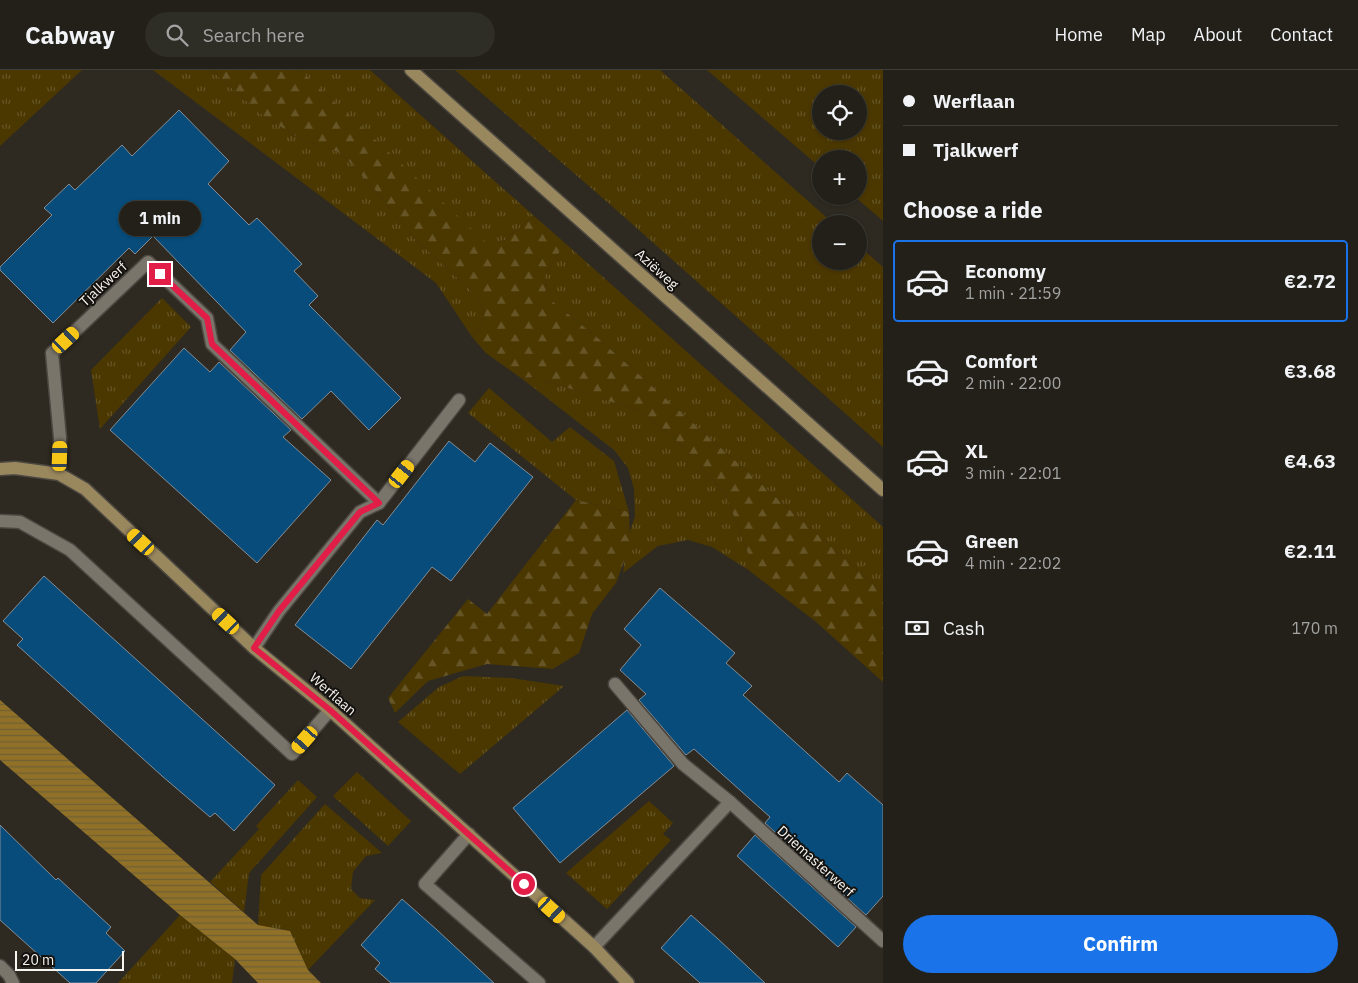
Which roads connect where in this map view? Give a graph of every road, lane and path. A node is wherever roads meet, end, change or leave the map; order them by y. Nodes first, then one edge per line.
1 (411, 70) edge
2 (459, 400) dead end
3 (0, 469) edge
4 (59, 474) junction
5 (883, 490) edge
6 (379, 503) junction
7 (0, 521) edge
8 (254, 648) junction
9 (615, 684) dead end
10 (330, 710) junction
11 (730, 802) junction
12 (469, 834) junction
13 (883, 941) edge
14 (594, 947) junction
15 (0, 966) edge
16 (13, 983) edge
17 (539, 983) edge
18 (628, 983) edge

1 - 5 street, Aziëweg
2 - 6 street
3 - 4 street, Werflaan
4 - 6 street, Tjalkwerf
4 - 8 street, Werflaan
6 - 8 street
7 - 10 street
8 - 10 street, Werflaan
9 - 11 street, Driemasterwerf
10 - 12 street, Werflaan
11 - 13 street, Driemasterwerf
11 - 14 street
12 - 14 street, Werflaan
12 - 17 street
14 - 18 street, Werflaan
15 - 16 street

